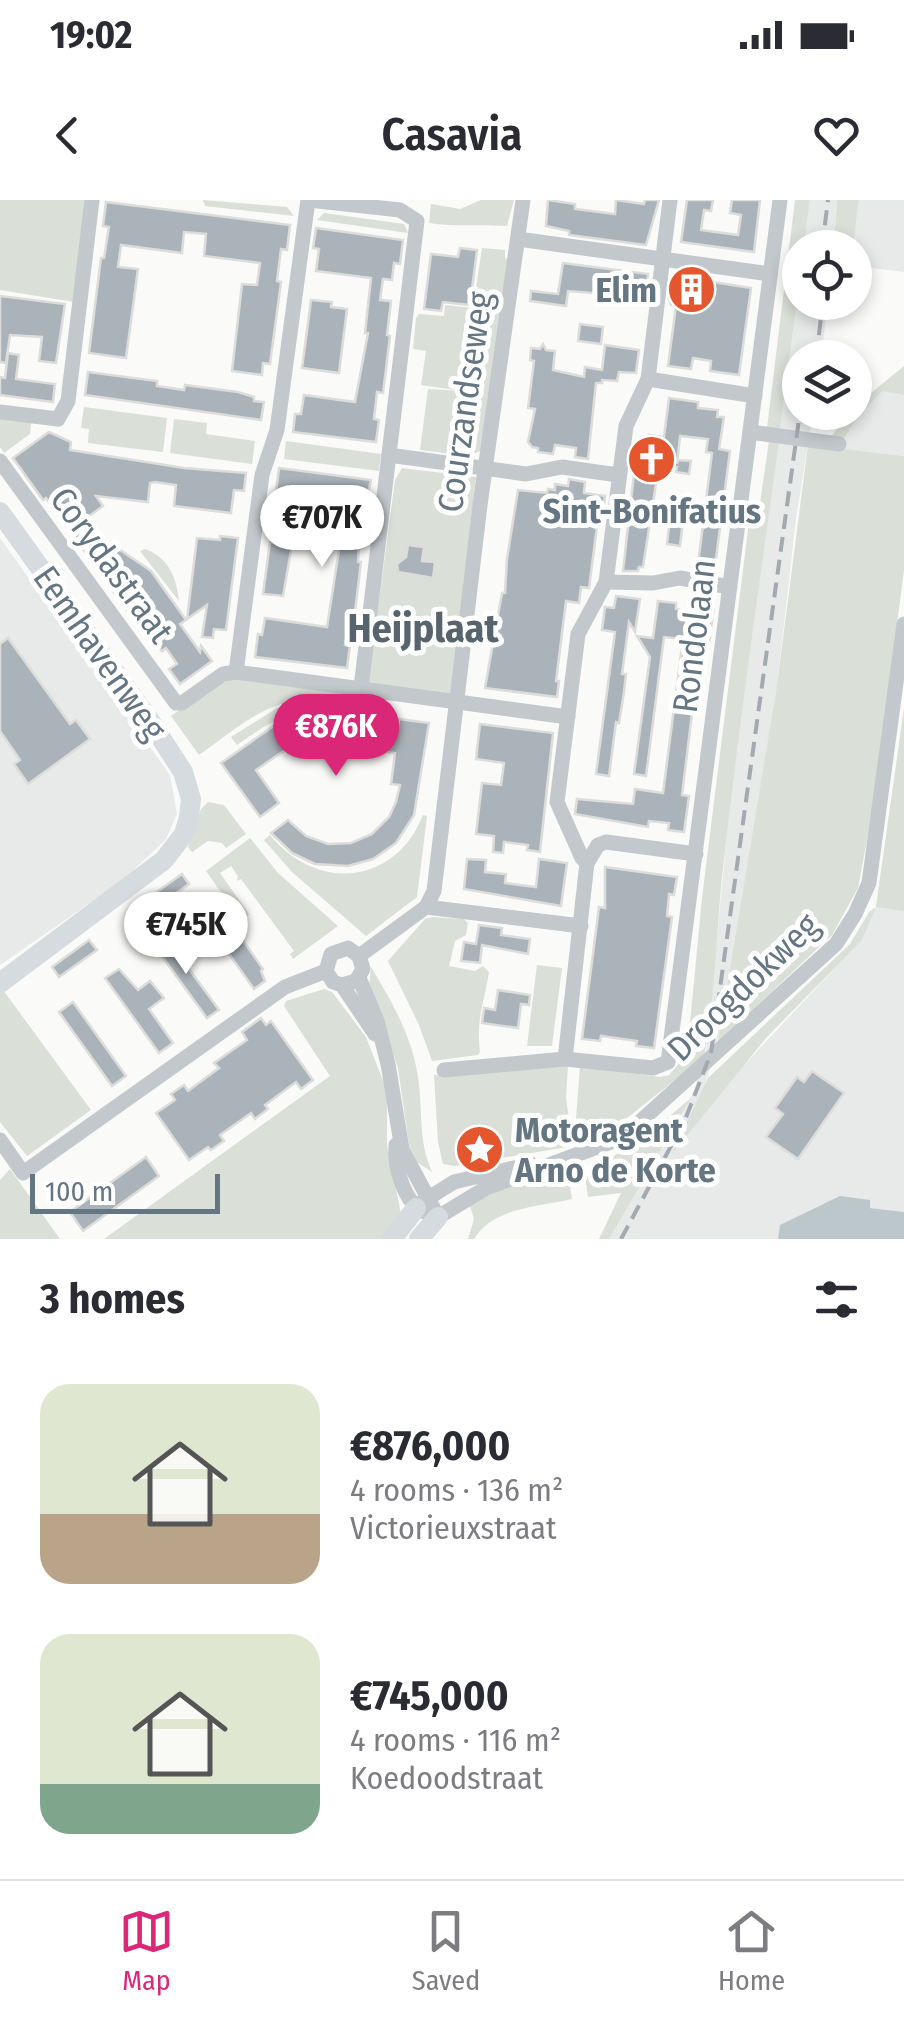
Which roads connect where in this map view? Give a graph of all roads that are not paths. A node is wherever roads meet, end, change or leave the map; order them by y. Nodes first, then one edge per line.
1 (92, 200) edge
2 (308, 200) edge
3 (523, 200) edge
4 (670, 200) edge
5 (780, 200) edge
6 (400, 205) edge
7 (518, 239) junction
8 (662, 258) junction
9 (770, 274) junction
10 (648, 379) junction
11 (755, 396) junction
12 (0, 412) edge
13 (750, 432) junction
14 (839, 444) dead end
15 (390, 455) junction
16 (0, 461) edge
17 (488, 469) junction
18 (618, 475) junction
19 (0, 512) edge
20 (606, 582) junction
21 (730, 587) junction
22 (904, 624) edge
23 (236, 672) junction
24 (361, 688) junction
25 (456, 702) junction
26 (568, 717) junction
27 (696, 854) junction
28 (588, 864) junction
29 (426, 908) junction
30 (581, 926) junction
31 (359, 956) junction
32 (326, 971) junction
33 (359, 978) junction
34 (0, 983) edge
35 (342, 985) junction
36 (382, 1045) junction
37 (565, 1059) junction
38 (444, 1070) dead end
39 (0, 1140) edge
40 (570, 1159) junction
41 (421, 1203) junction
42 (438, 1218) junction
43 (392, 1239) edge
44 (419, 1239) edge

1 - 12 street
2 - 6 street
2 - 23 street
3 - 7 street, Courzandseweg
4 - 8 street
5 - 9 street, Rondolaan
6 - 15 street
7 - 8 street
7 - 17 street, Courzandseweg
8 - 9 street
8 - 10 street
9 - 11 street, Rondolaan
10 - 11 street
10 - 18 street
11 - 13 street, Rondolaan
13 - 14 street
13 - 21 street, Rondolaan
15 - 17 street
15 - 24 street
16 - 23 street, Corydastraat
17 - 18 street
17 - 25 street, Courzandseweg
18 - 20 street
19 - 34 street, Eemhavenweg
20 - 21 street
20 - 26 street
21 - 27 street, Rondolaan
22 - 40 street, Droogdokweg
23 - 24 street
24 - 25 street
25 - 26 street
25 - 29 street, Courzandseweg
26 - 28 street
27 - 28 street
27 - 37 street, Rondolaan
28 - 30 street
29 - 30 street
29 - 31 street
30 - 37 street
31 - 32 street
31 - 33 street
32 - 35 street
32 - 39 street
33 - 35 street
33 - 36 street
35 - 36 street
36 - 41 street
37 - 38 street
40 - 41 street, Droogdokweg
40 - 42 street, Droogdokweg
41 - 42 street
41 - 43 street
42 - 44 street

